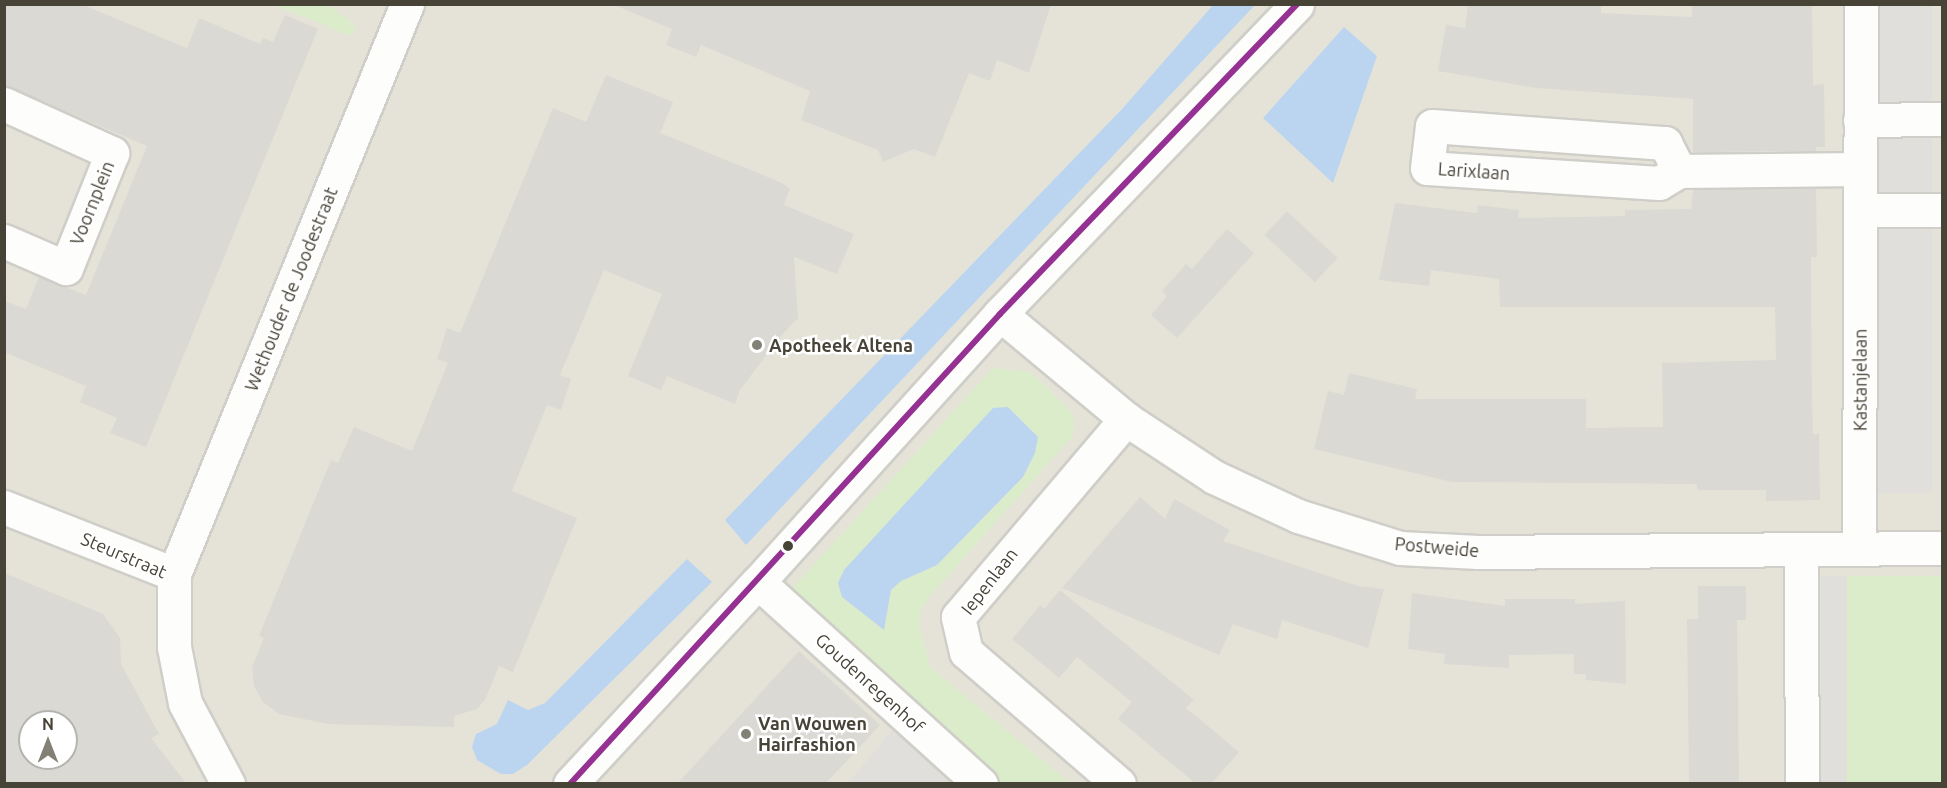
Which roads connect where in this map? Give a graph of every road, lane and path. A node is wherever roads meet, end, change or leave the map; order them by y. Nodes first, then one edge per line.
1 (407, 4) edge
2 (1297, 4) edge
3 (1860, 4) edge
4 (4, 104) edge
5 (1860, 120) junction
6 (1942, 120) edge
7 (1860, 169) junction
8 (1679, 171) junction
9 (1860, 210) junction
10 (1942, 210) edge
11 (4, 241) edge
12 (1000, 314) junction
13 (1126, 419) junction
14 (4, 507) edge
15 (1942, 548) edge
16 (1801, 549) junction
17 (1859, 549) junction
18 (174, 574) junction
19 (758, 582) junction
20 (228, 783) edge
21 (570, 783) edge
22 (981, 783) edge
23 (1119, 783) edge
24 (1802, 783) edge

1 - 18 street, Wethouder de Joodestraat
2 - 12 street
3 - 5 street, Kastanjelaan
4 - 11 street, Voornplein
5 - 6 street
5 - 7 street, Kastanjelaan
7 - 8 street, Larixlaan
7 - 9 street, Kastanjelaan
8 - 8 street, Larixlaan
9 - 10 street
9 - 17 street, Kastanjelaan
12 - 13 street, Postweide
12 - 19 street
13 - 16 street, Postweide
13 - 23 street, Iepenlaan
14 - 18 street, Steurstraat
15 - 17 street, Postweide
16 - 17 street, Postweide
16 - 24 street
18 - 20 street, Steurstraat
19 - 21 street
19 - 22 street, Goudenregenhof

